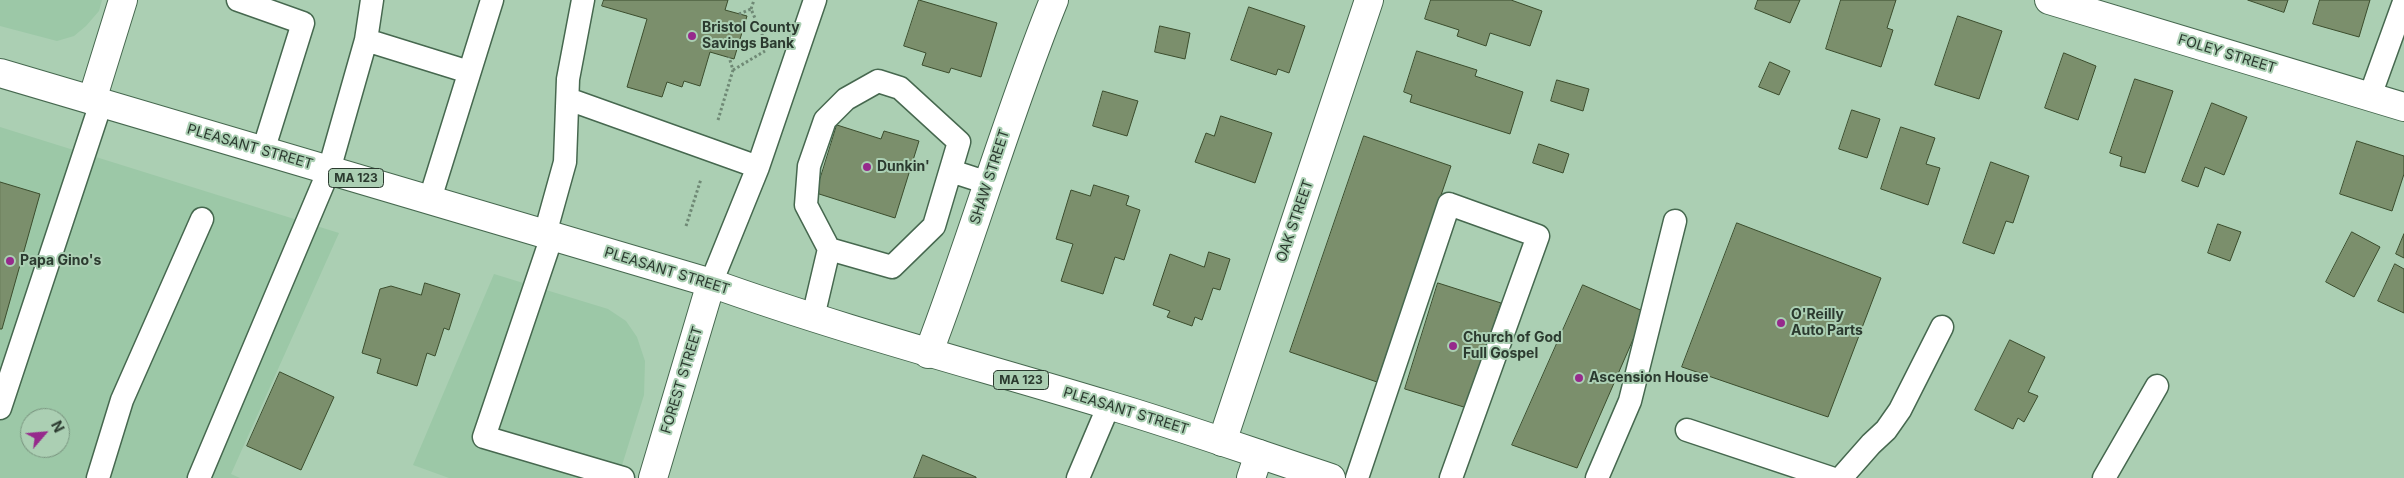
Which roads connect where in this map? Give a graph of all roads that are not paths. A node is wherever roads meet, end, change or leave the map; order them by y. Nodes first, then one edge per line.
1 (123, 0) edge
2 (238, 0) edge
3 (372, 0) edge
4 (492, 0) edge
5 (583, 0) edge
6 (815, 0) edge
7 (1054, 0) edge
8 (1369, 0) edge
9 (2050, 0) edge
10 (2404, 2) edge
11 (366, 40) junction
12 (469, 72) junction
13 (0, 73) edge
14 (2370, 96) junction
15 (568, 99) junction
16 (97, 101) junction
17 (2404, 107) edge
18 (263, 151) junction
19 (758, 168) junction
20 (329, 170) junction
21 (950, 171) junction
22 (988, 183) junction
23 (430, 199) junction
24 (202, 218) dead end
25 (1675, 221) dead end
26 (548, 235) junction
27 (830, 249) junction
28 (711, 283) junction
29 (813, 318) junction
30 (1942, 327) dead end
31 (928, 354) junction
32 (2157, 386) dead end
33 (1110, 405) junction
34 (0, 408) edge
35 (1687, 430) dead end
36 (1222, 442) junction
37 (1255, 466) edge
38 (98, 478) edge
39 (199, 478) edge
40 (623, 478) edge
41 (653, 478) edge
42 (1078, 478) edge
43 (1331, 478) edge
44 (1357, 478) edge
45 (1452, 478) edge
46 (1597, 478) edge
47 (1831, 478) edge
48 (1841, 478) edge
49 (2104, 478) edge

1 - 16 main road
2 - 18 lane
3 - 11 lane
4 - 12 lane
5 - 15 lane
6 - 19 lane
7 - 22 main road, SHAW STREET
8 - 36 main road, OAK STREET
9 - 14 main road, FOLEY STREET
10 - 14 lane
11 - 12 lane
11 - 20 lane
12 - 23 lane
13 - 16 main road, PLEASANT STREET / MA 123
14 - 17 main road, FOLEY STREET
15 - 19 lane
15 - 26 lane
16 - 18 main road, PLEASANT STREET / MA 123
16 - 34 lane
18 - 20 main road, PLEASANT STREET / MA 123
19 - 28 lane
20 - 23 main road, PLEASANT STREET / MA 123
20 - 39 lane
21 - 22 lane
21 - 27 lane
21 - 27 lane
22 - 31 main road, SHAW STREET
23 - 26 main road, PLEASANT STREET / MA 123
24 - 38 lane
25 - 46 lane
26 - 28 main road, PLEASANT STREET / MA 123
26 - 40 lane
27 - 29 lane
28 - 29 main road, PLEASANT STREET / MA 123
28 - 41 main road, FOREST STREET
29 - 31 main road, PLEASANT STREET / MA 123
30 - 48 lane
31 - 33 main road, PLEASANT STREET / MA 123
32 - 49 lane
33 - 36 main road, PLEASANT STREET / MA 123
33 - 42 lane
35 - 47 lane
36 - 37 main road, PLEASANT STREET / MA 123
37 - 43 main road, PLEASANT STREET / MA 123
44 - 45 lane

